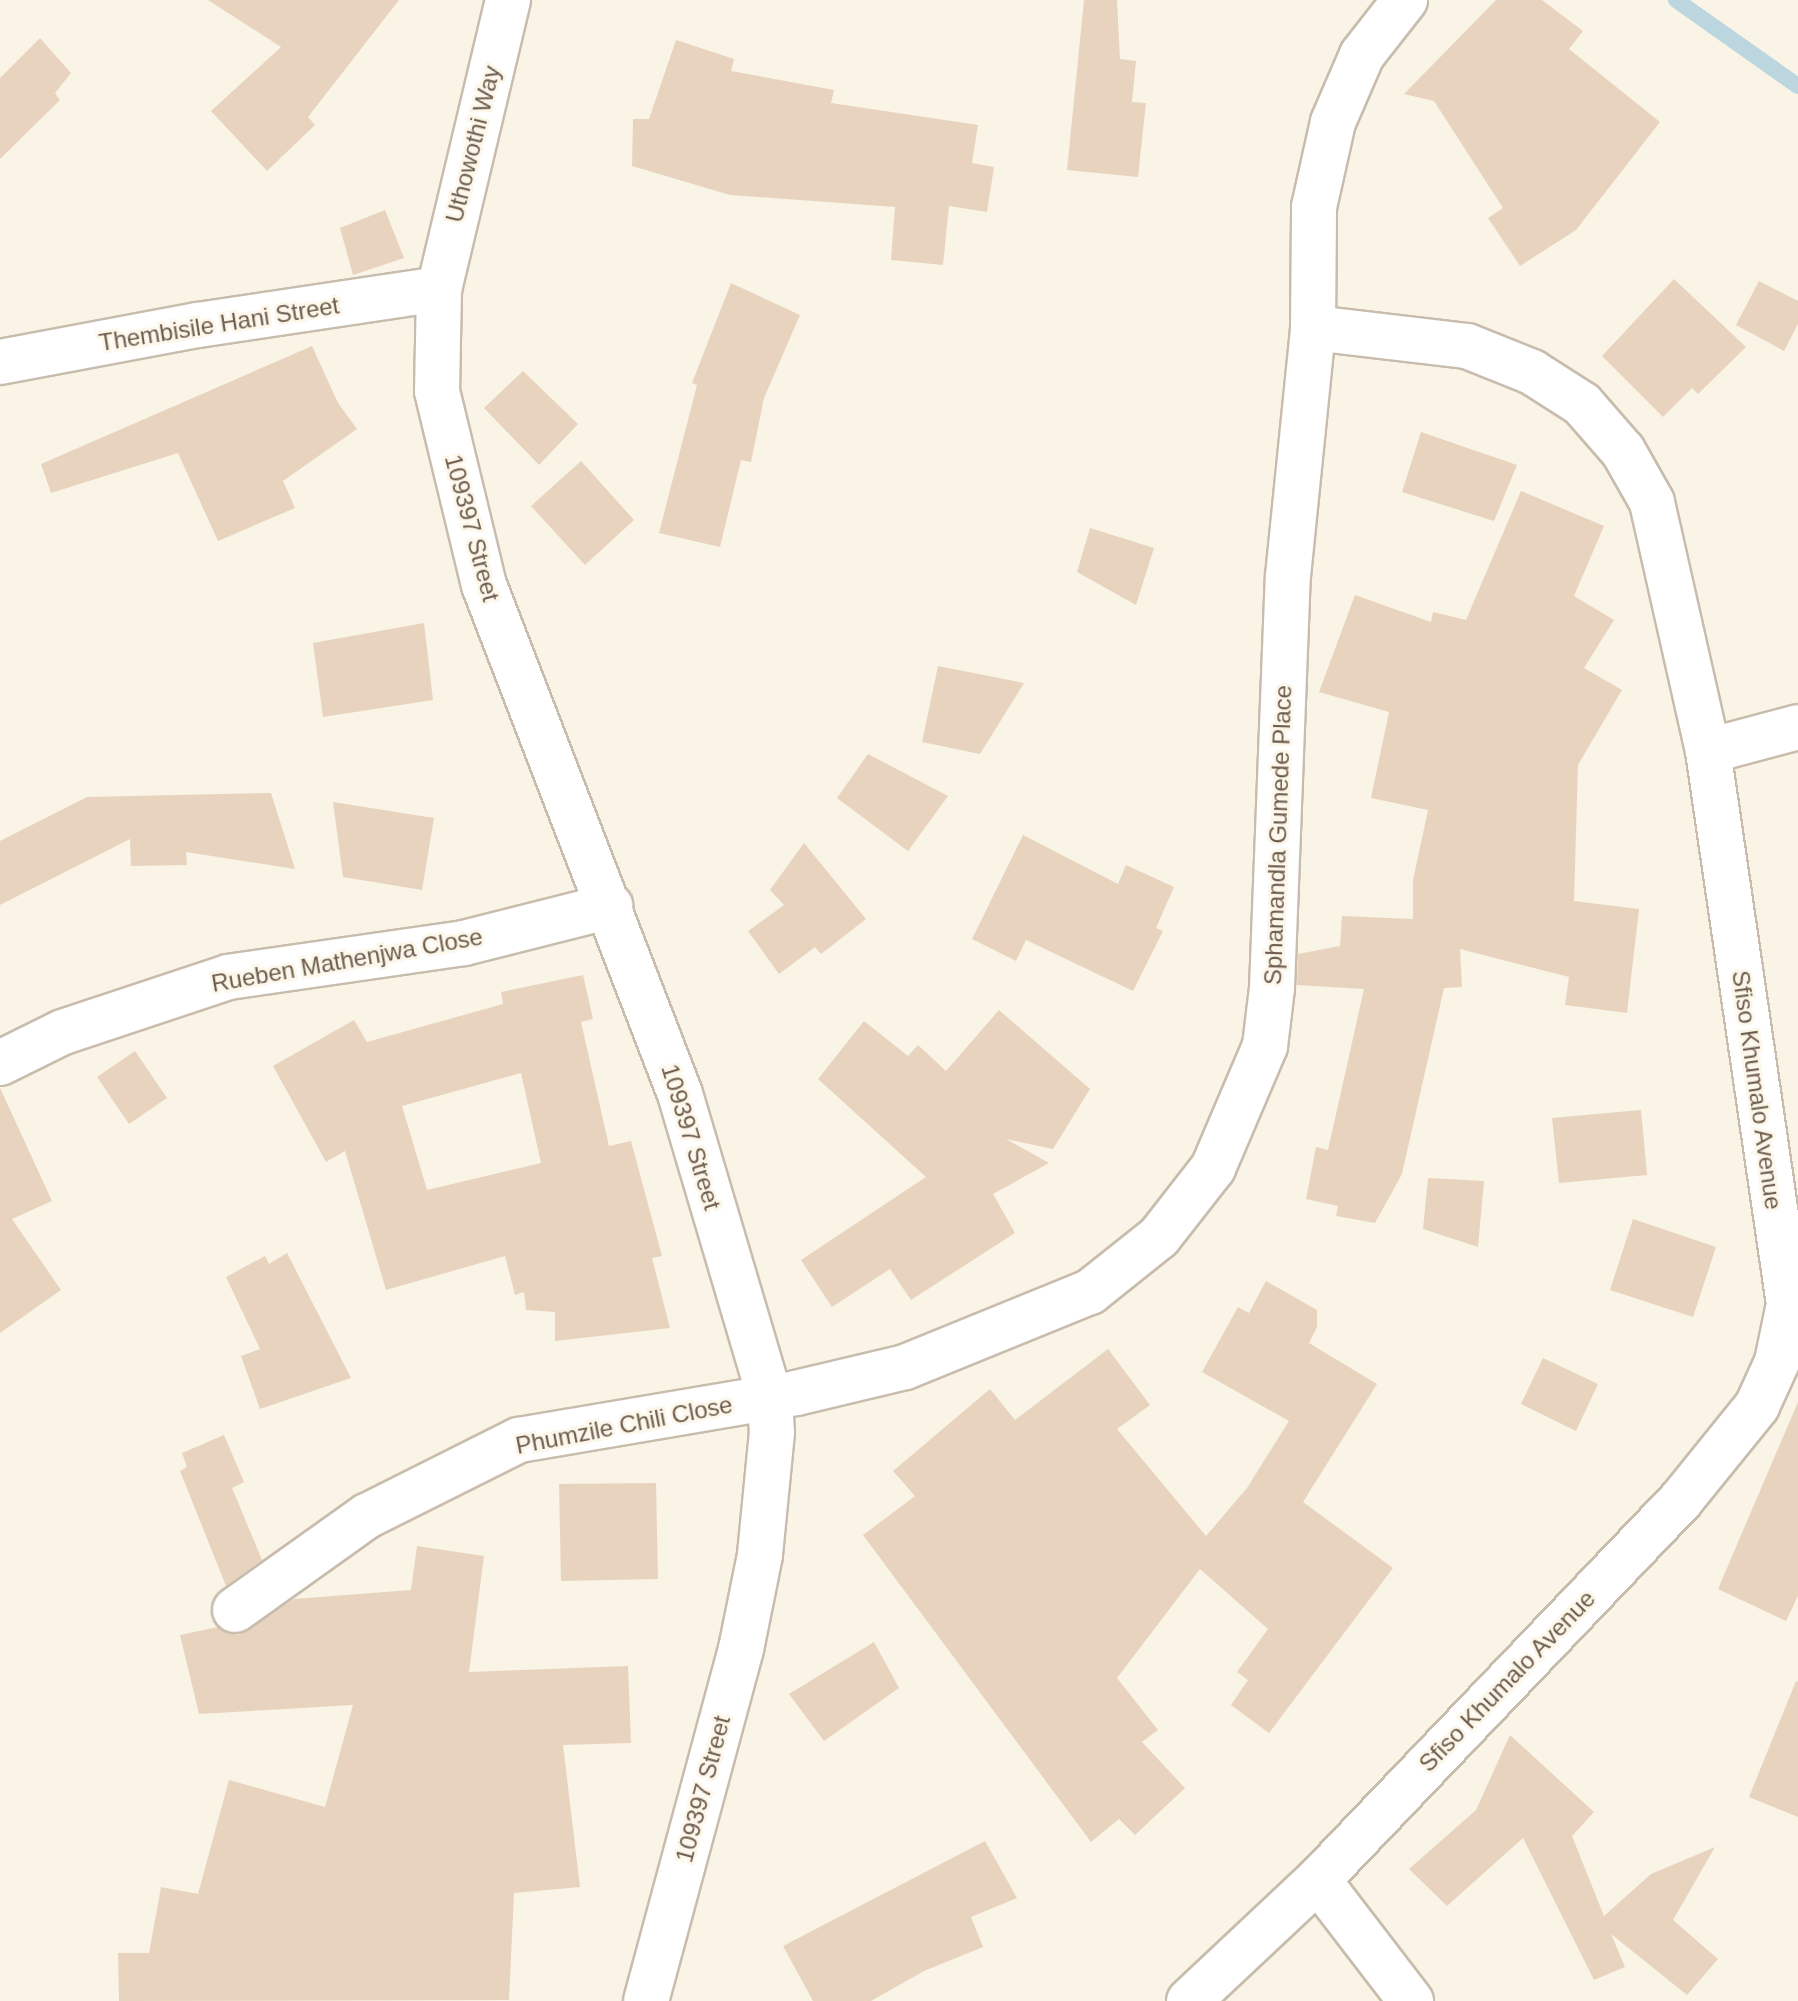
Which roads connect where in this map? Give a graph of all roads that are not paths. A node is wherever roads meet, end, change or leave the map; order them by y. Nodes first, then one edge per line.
1 (508, 0) edge
2 (1405, 0) edge
3 (439, 289) junction
4 (1313, 328) junction
5 (0, 362) edge
6 (1798, 727) edge
7 (1708, 751) junction
8 (610, 906) junction
9 (0, 1063) edge
10 (770, 1397) junction
11 (235, 1610) dead end
12 (1318, 1880) junction
13 (646, 2001) edge
14 (1189, 2001) edge
15 (1411, 2001) edge

1 - 3 street, Uthowothi Way
2 - 4 street, Sphamandla Gumede Place
3 - 5 street, Thembisile Hani Street
3 - 8 street, 109397 Street
4 - 7 street, Sfiso Khumalo Avenue
4 - 10 street, Sphamandla Gumede Place
6 - 7 street
7 - 12 street, Sfiso Khumalo Avenue
8 - 9 street, Rueben Mathenjwa Close
8 - 10 street, 109397 Street
10 - 11 street, Phumzile Chili Close
10 - 13 street, 109397 Street
12 - 14 street, Sfiso Khumalo Avenue
12 - 15 street

